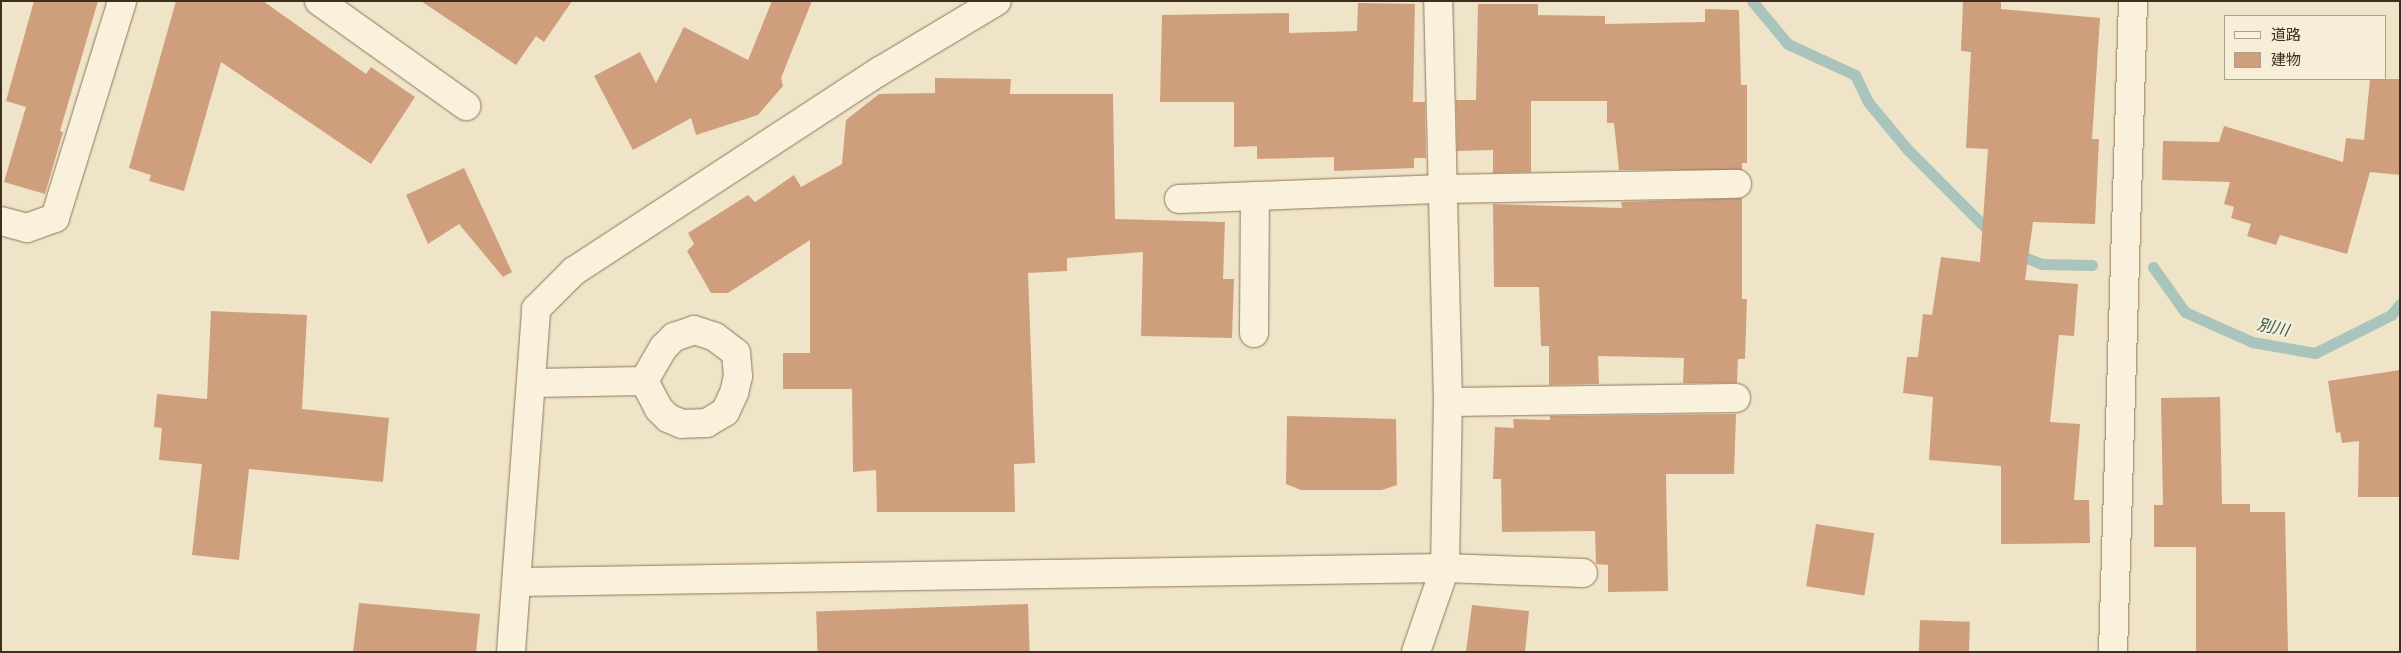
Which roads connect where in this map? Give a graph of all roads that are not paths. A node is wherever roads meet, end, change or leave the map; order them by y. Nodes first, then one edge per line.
1 (122, 1) edge
2 (318, 1) edge
3 (997, 1) edge
4 (1438, 1) edge
5 (2133, 1) edge
6 (466, 106) dead end
7 (1737, 184) dead end
8 (1443, 189) junction
9 (1255, 196) junction
10 (1179, 199) dead end
11 (1, 221) edge
12 (1254, 333) dead end
13 (644, 381) dead end
14 (532, 383) junction
15 (1736, 398) dead end
16 (1448, 402) junction
17 (1445, 568) junction
18 (1583, 573) dead end
19 (518, 582) junction
20 (511, 652) edge
21 (1416, 652) edge
22 (2113, 652) edge

1 - 11 street
2 - 6 street
3 - 14 street
4 - 8 street
5 - 22 street
7 - 8 street
8 - 9 street
8 - 16 street
9 - 10 street
9 - 12 street
13 - 14 street
14 - 19 street
15 - 16 street
16 - 17 street
17 - 18 street
17 - 19 street
17 - 21 street
19 - 20 street

